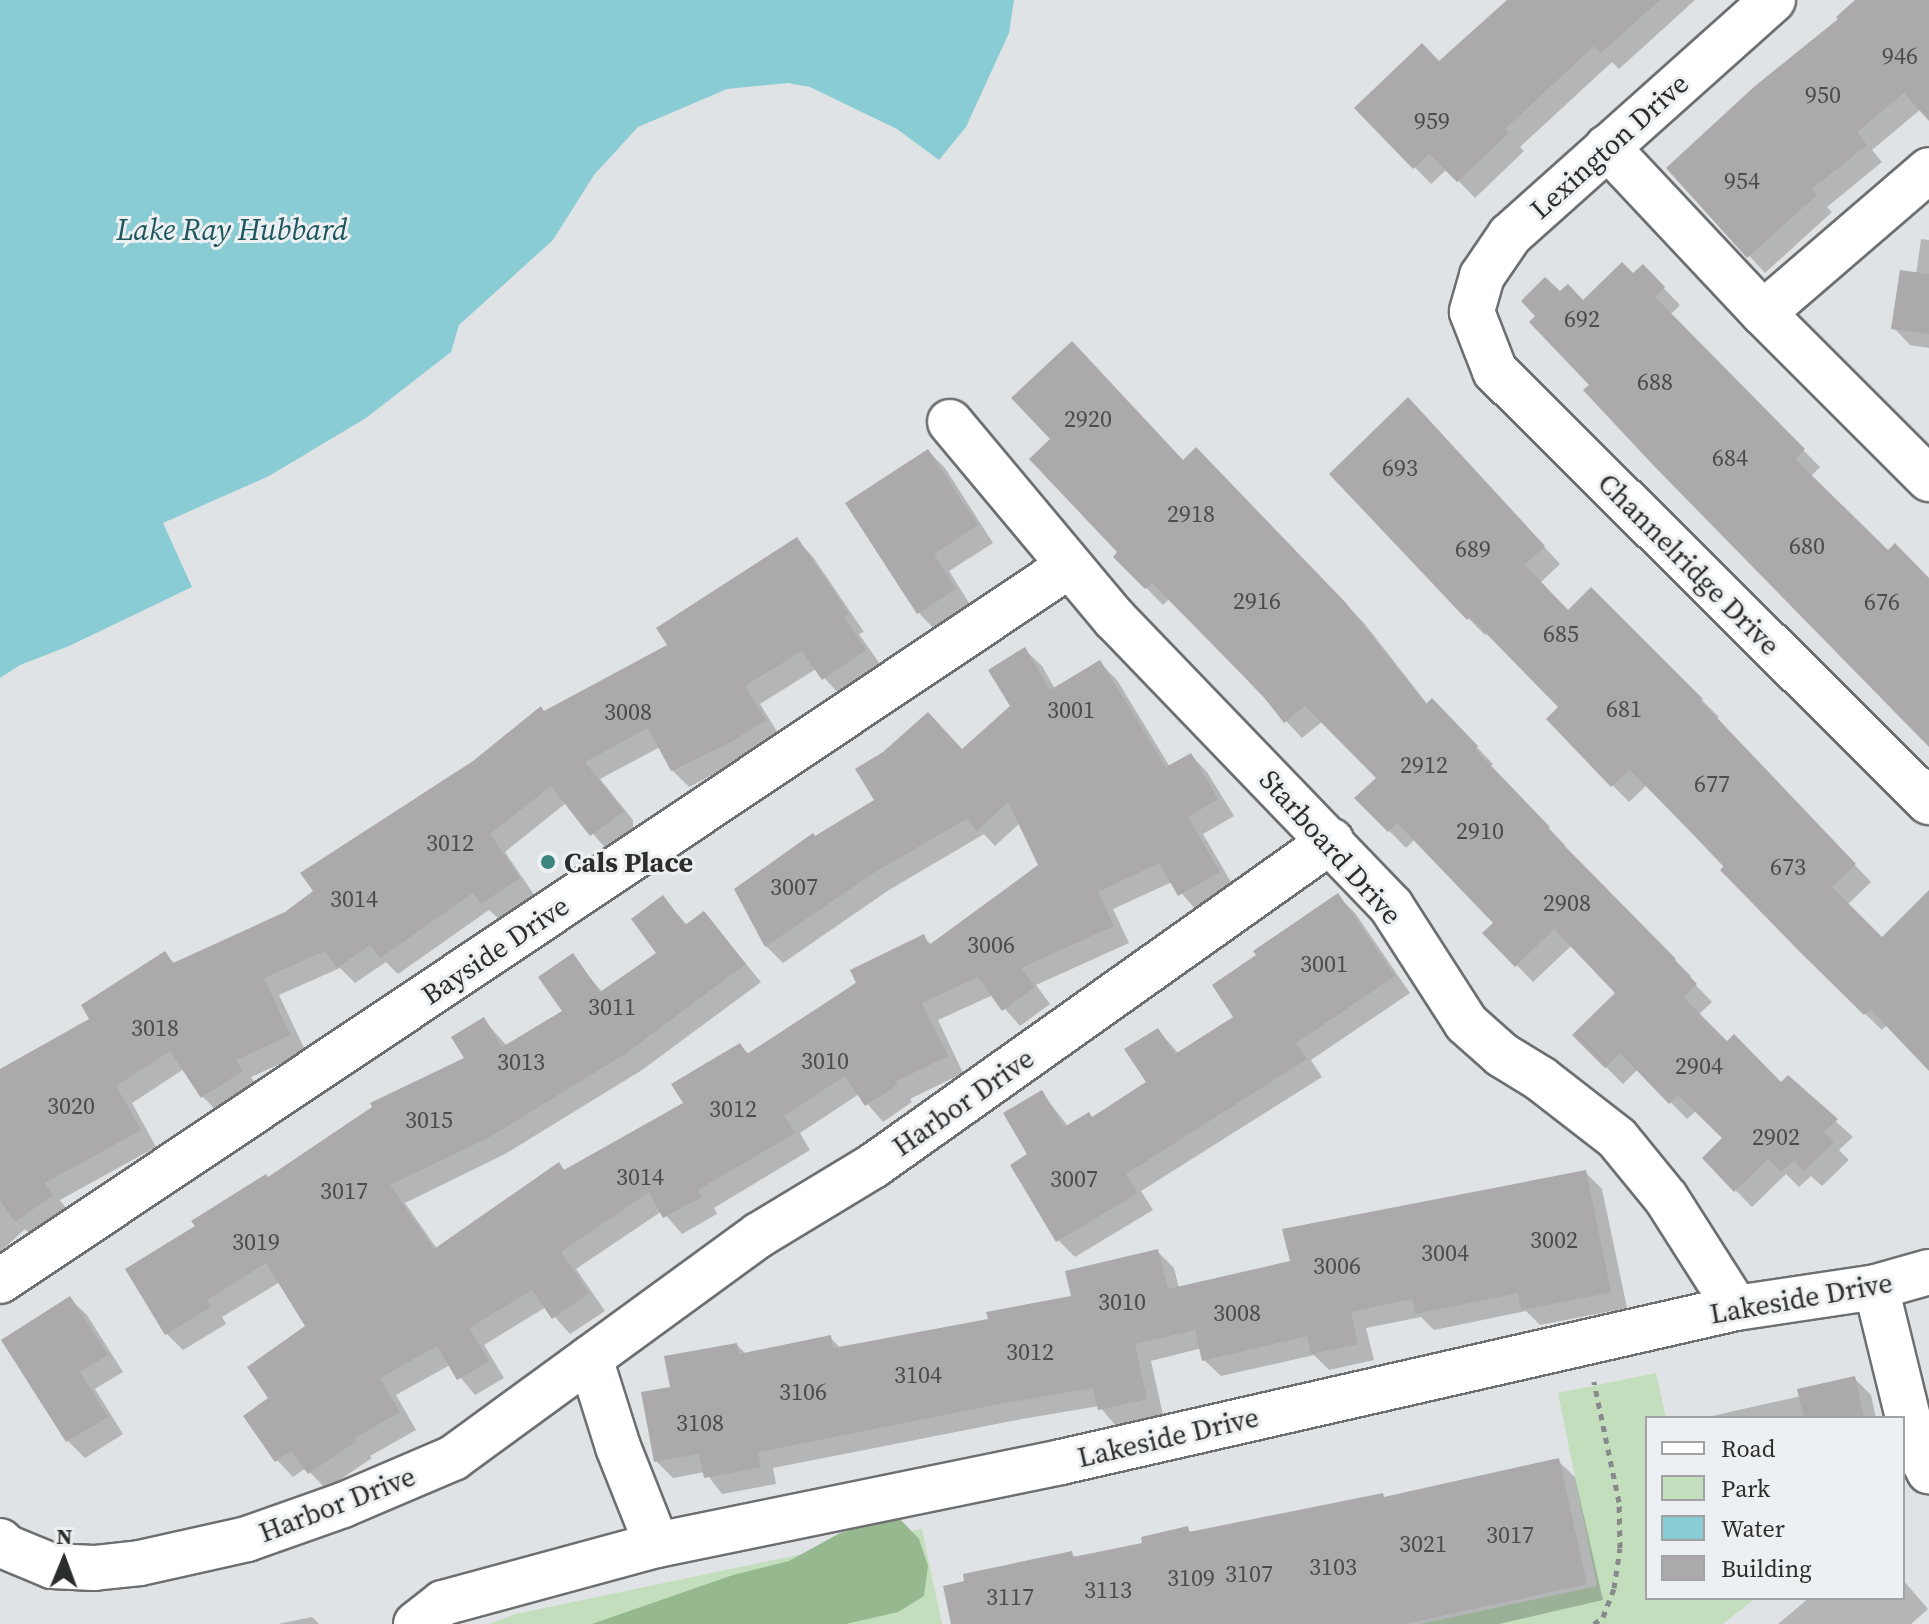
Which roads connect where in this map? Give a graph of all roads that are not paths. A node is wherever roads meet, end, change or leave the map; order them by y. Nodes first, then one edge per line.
1 (1773, 0) edge
2 (1607, 147) junction
3 (1929, 170) edge
4 (1472, 312) joint
5 (1763, 313) junction
6 (950, 422) dead end
7 (1929, 479) edge
8 (1069, 566) junction
9 (1929, 802) edge
10 (1331, 841) junction
11 (1929, 1272) edge
12 (0, 1281) edge
13 (1876, 1287) junction
14 (1736, 1308) junction
15 (590, 1358) junction
16 (1929, 1471) edge
17 (0, 1541) edge
18 (657, 1545) junction
19 (416, 1624) edge

1 - 2 street, Lexington Drive
2 - 4 street, Lexington Drive
2 - 5 street
3 - 5 street
4 - 9 street, Channelridge Drive
5 - 7 street
6 - 8 street, Starboard Drive
8 - 10 street, Starboard Drive
8 - 12 street, Bayside Drive
10 - 14 street, Starboard Drive
10 - 15 street, Harbor Drive
11 - 13 street, Lakeside Drive
13 - 14 street, Lakeside Drive
13 - 16 street
14 - 18 street, Lakeside Drive
15 - 17 street, Harbor Drive
15 - 18 street
18 - 19 street, Lakeside Drive

